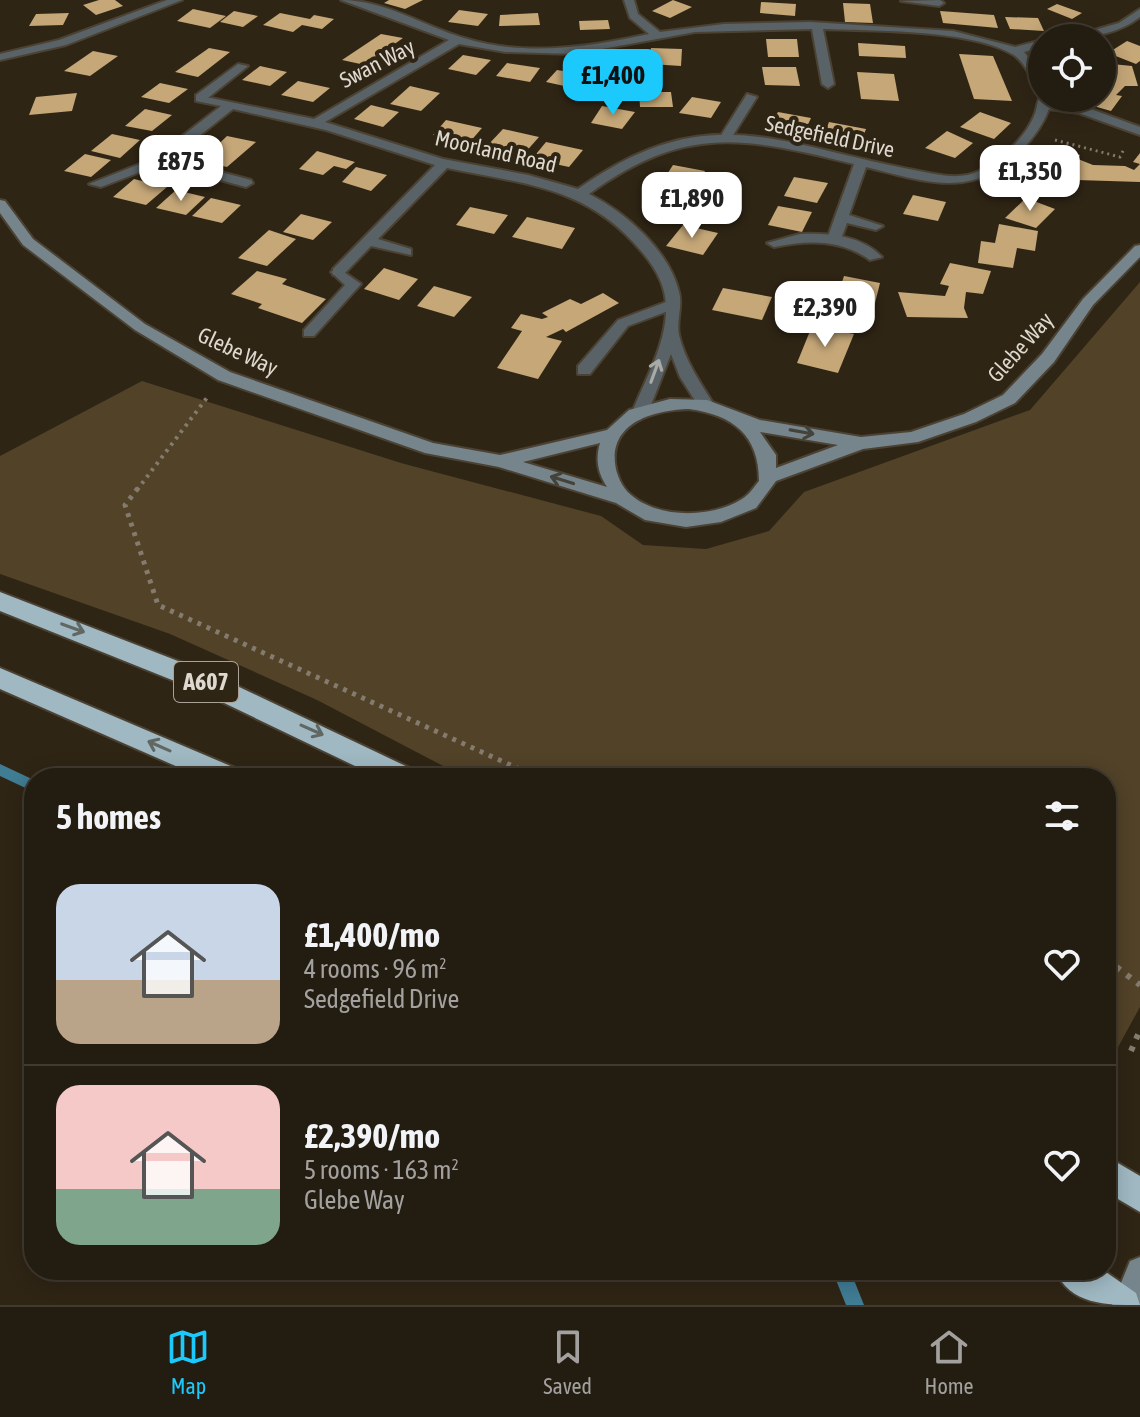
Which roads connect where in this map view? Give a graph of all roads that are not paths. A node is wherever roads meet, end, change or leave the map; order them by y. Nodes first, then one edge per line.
1 (177, 0) edge
2 (346, 0) edge
3 (629, 0) edge
4 (906, 1) edge
5 (939, 3) dead end
6 (1140, 12) edge
7 (1123, 25) junction
8 (817, 27) junction
9 (1116, 27) edge
10 (912, 31) junction
11 (1140, 31) edge
12 (657, 35) junction
13 (457, 40) junction
14 (1028, 47) edge
15 (41, 48) junction
16 (1015, 51) junction
17 (0, 57) edge
18 (1028, 62) edge
19 (242, 66) dead end
20 (0, 72) edge
21 (828, 84) dead end
22 (751, 97) dead end
23 (231, 105) junction
24 (1040, 112) edge
25 (1087, 112) edge
26 (315, 124) junction
27 (1134, 129) edge
28 (726, 137) junction
29 (1114, 141) road end
30 (160, 160) junction
31 (444, 163) junction
32 (861, 163) junction
33 (246, 183) dead end
34 (96, 184) dead end
35 (580, 194) junction
36 (0, 204) edge
37 (843, 218) junction
38 (876, 226) dead end
39 (834, 239) junction
40 (368, 241) junction
41 (774, 243) dead end
42 (1140, 249) edge
43 (406, 252) dead end
44 (875, 257) dead end
45 (674, 304) junction
46 (670, 331) junction
47 (309, 333) dead end
48 (584, 370) dead end
49 (707, 406) junction
50 (641, 410) junction
51 (744, 422) junction
52 (610, 435) junction
53 (861, 443) junction
54 (500, 461) junction
55 (769, 477) junction
56 (624, 499) junction
57 (0, 601) edge
58 (0, 678) edge
59 (208, 768) edge
60 (386, 768) edge
61 (1116, 1179) edge
62 (1140, 1195) edge
63 (1140, 1271) edge
64 (1087, 1280) edge
65 (1125, 1305) edge

1 - 15 street
2 - 13 street
3 - 12 street
4 - 5 street
4 - 10 street
6 - 7 street
7 - 9 street
7 - 11 street
8 - 10 street
8 - 12 street
8 - 21 street
10 - 16 street
12 - 13 street
13 - 26 street, Swan Way
14 - 16 street
15 - 17 street
15 - 20 street
16 - 18 street
19 - 23 street, Moorland Road
22 - 28 street
23 - 26 street, Moorland Road
23 - 30 street
24 - 32 street, Sedgefield Drive
25 - 27 street
26 - 31 street, Moorland Road
27 - 29 street
28 - 32 street, Sedgefield Drive
28 - 35 street, Sedgefield Drive
30 - 33 street
30 - 34 street
31 - 35 street, Moorland Road
31 - 40 street
32 - 37 street
35 - 45 street, Moorland Road
36 - 54 street, Glebe Way
37 - 38 street
37 - 39 street
39 - 41 street
39 - 44 street
40 - 43 street
40 - 47 street
42 - 53 street, Glebe Way
45 - 46 street, Moorland Road
45 - 48 street
46 - 49 street, Moorland Road
50 -> 46 street, Moorland Road
49 - 50 street
49 - 51 street
50 - 52 street
51 -> 53 street, Glebe Way
51 - 55 street
52 - 54 street, Glebe Way
52 - 56 street
53 - 55 street, Glebe Way
56 -> 54 street, Glebe Way
55 - 56 street
57 -> 60 highway, A607
59 -> 58 highway
61 - 62 highway
63 - 65 street
64 - 65 highway

